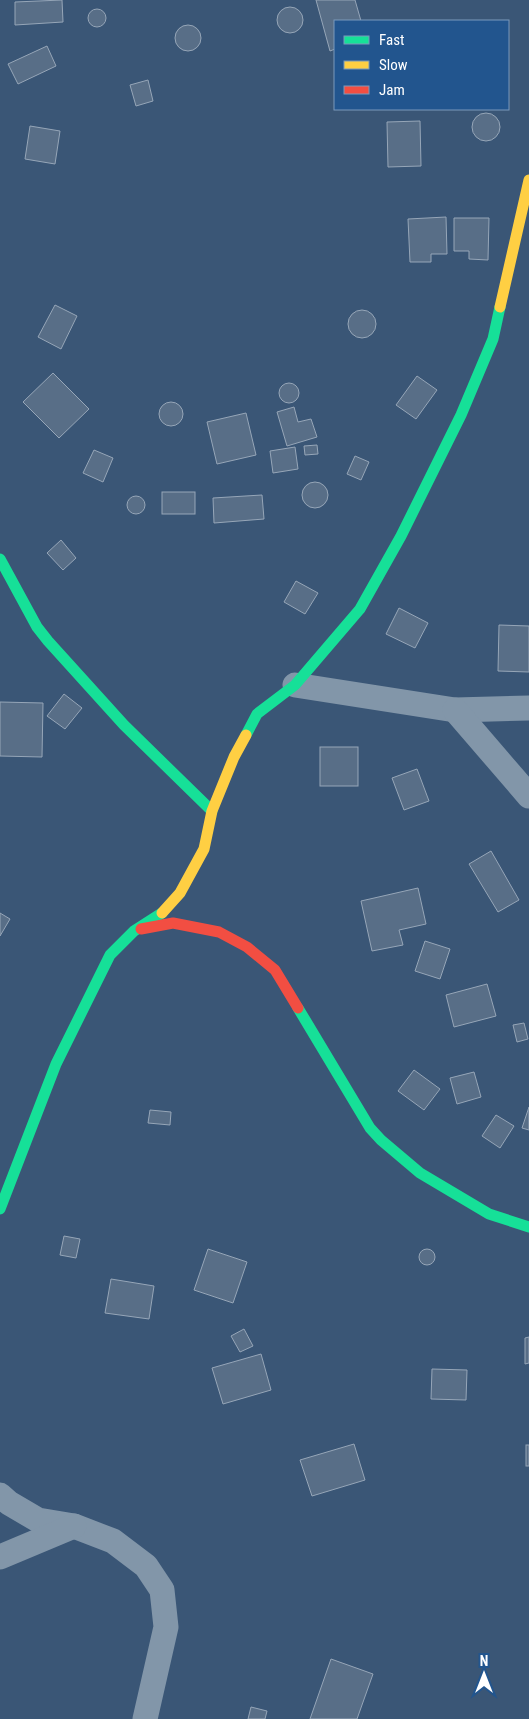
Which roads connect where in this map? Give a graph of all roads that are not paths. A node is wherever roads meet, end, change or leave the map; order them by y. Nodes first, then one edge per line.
1 (529, 180) edge
2 (0, 559) edge
3 (295, 685) junction
4 (529, 708) edge
5 (455, 710) junction
6 (529, 796) edge
7 (212, 811) junction
8 (134, 931) junction
9 (0, 1209) edge
10 (529, 1228) edge
11 (0, 1495) edge
12 (74, 1526) junction
13 (0, 1557) edge
14 (145, 1719) edge

1 - 3 street
2 - 7 street
3 - 5 street
3 - 7 street
4 - 5 street
5 - 6 street
7 - 8 street
8 - 9 street
8 - 10 street
11 - 12 street
12 - 13 street
12 - 14 street

